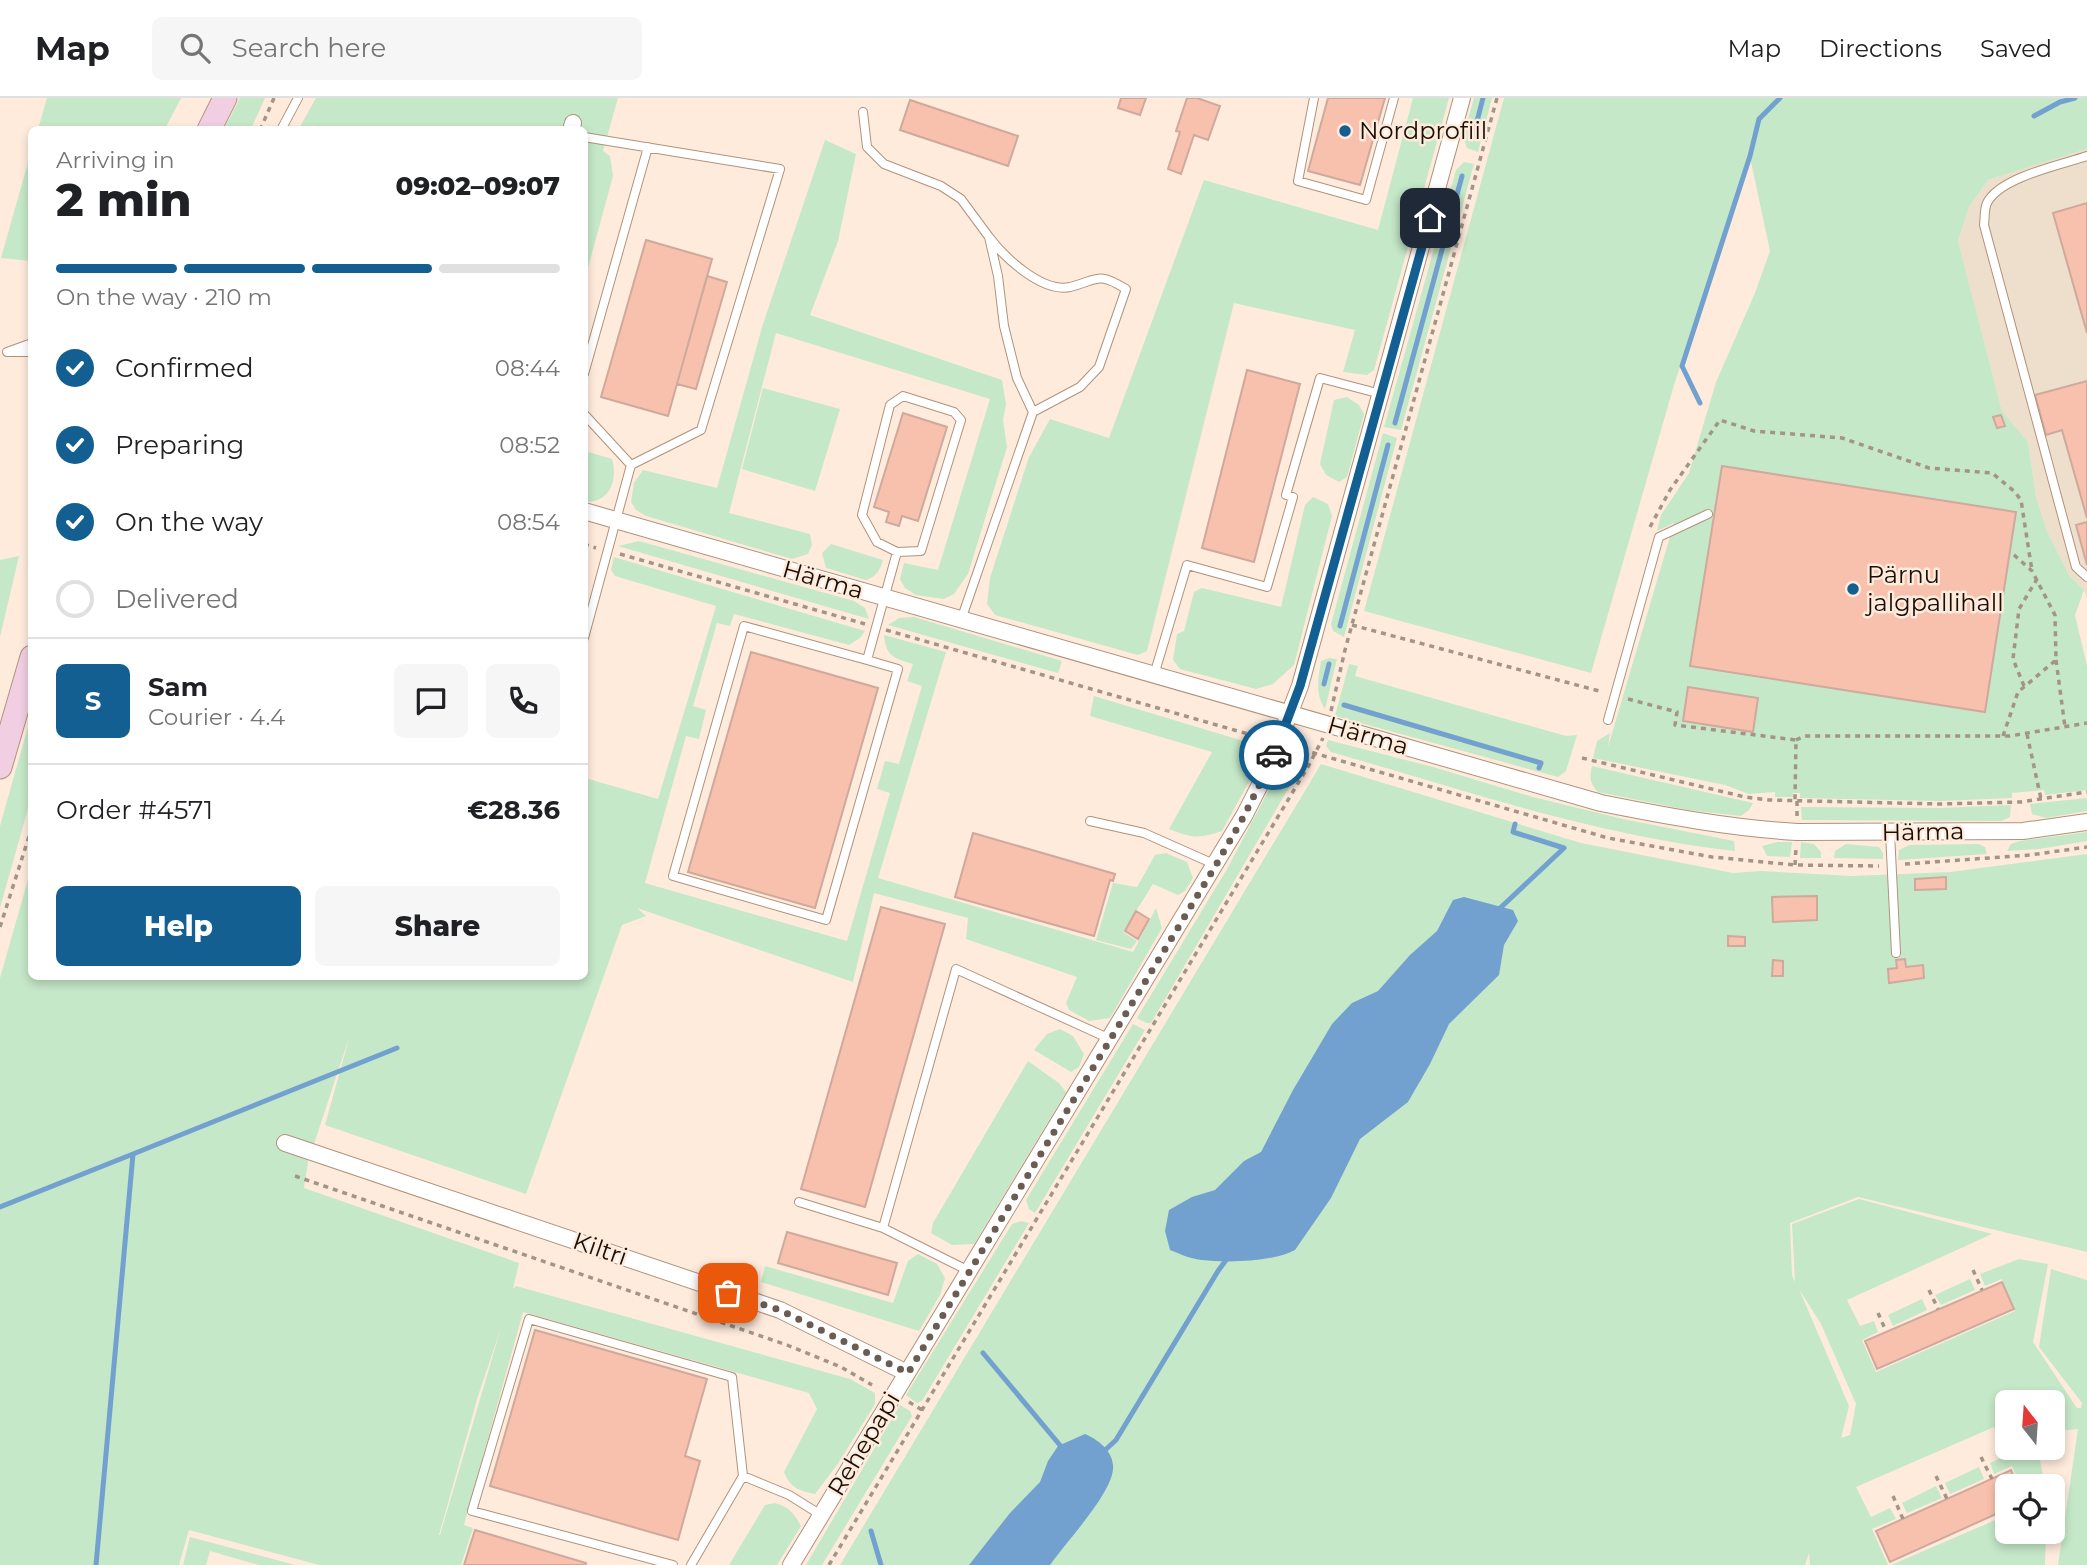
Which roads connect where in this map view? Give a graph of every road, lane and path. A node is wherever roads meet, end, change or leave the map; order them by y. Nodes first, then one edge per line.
1 (225, 98) edge
2 (274, 98) edge
3 (298, 98) edge
4 (1314, 98) edge
5 (1394, 98) edge
6 (1462, 98) edge
7 (1497, 98) edge
8 (863, 112) dead end
9 (211, 126) edge
10 (262, 126) edge
11 (283, 126) edge
12 (588, 138) edge
13 (648, 147) junction
14 (2087, 156) edge
15 (989, 237) junction
16 (28, 345) edge
17 (28, 352) edge
18 (4, 354) edge
19 (588, 360) edge
20 (1381, 394) junction
21 (1033, 412) junction
22 (588, 418) edge
23 (631, 465) junction
24 (588, 512) edge
25 (1708, 514) dead end
26 (615, 520) junction
27 (588, 545) edge
28 (606, 551) junction
29 (897, 552) junction
30 (2013, 554) dead end
31 (1653, 557) junction
32 (2032, 571) junction
33 (2087, 577) edge
34 (2037, 579) junction
35 (885, 598) junction
36 (961, 620) junction
37 (588, 622) edge
38 (876, 628) junction
39 (867, 660) junction
40 (2056, 660) junction
41 (28, 671) edge
42 (1154, 675) junction
43 (2024, 686) junction
44 (1331, 713) dead end
45 (1291, 714) junction
46 (1608, 720) dead end
47 (2087, 723) edge
48 (2065, 727) junction
49 (2027, 734) junction
50 (2003, 736) junction
51 (1323, 737) dead end
52 (1264, 738) dead end
53 (1796, 740) dead end
54 (1291, 747) dead end
55 (1315, 754) junction
56 (1582, 758) dead end
57 (0, 767) edge
58 (2087, 792) edge
59 (2041, 799) junction
60 (1090, 821) dead end
61 (2087, 822) edge
62 (1890, 833) junction
63 (28, 840) edge
64 (1216, 865) junction
65 (0, 927) edge
66 (1896, 953) dead end
67 (1110, 1039) junction
68 (285, 1143) dead end
69 (295, 1176) dead end
70 (799, 1202) dead end
71 (883, 1228) junction
72 (1973, 1270) dead end
73 (969, 1271) junction
74 (1929, 1290) dead end
75 (1982, 1290) dead end
76 (1938, 1309) dead end
77 (1878, 1313) dead end
78 (1886, 1331) dead end
79 (908, 1373) junction
80 (872, 1385) dead end
81 (904, 1400) dead end
82 (922, 1410) junction
83 (1981, 1457) dead end
84 (743, 1476) junction
85 (1936, 1476) dead end
86 (1992, 1479) dead end
87 (1893, 1496) dead end
88 (1947, 1499) dead end
89 (821, 1515) junction
90 (1903, 1519) dead end
91 (673, 1565) edge
92 (691, 1565) edge
93 (792, 1565) edge
94 (829, 1565) edge

1 - 9 main road
2 - 10 path
3 - 11 lane
4 - 5 lane
6 - 20 street, Rehepapi
7 - 44 path
8 - 15 lane
12 - 13 lane
13 - 19 lane
13 - 23 lane
14 - 33 lane
15 - 21 lane
15 - 21 lane
16 - 18 lane
17 - 18 lane
20 - 42 lane
20 - 45 street, Rehepapi
21 - 36 lane
22 - 23 lane
23 - 26 lane
24 - 26 street, Härma
25 - 31 lane
26 - 28 lane
26 - 35 street, Härma
27 - 28 path
28 - 37 lane
28 - 38 path
29 - 29 lane
29 - 35 lane
30 - 32 path
31 - 32 path
31 - 46 lane
32 - 34 path
34 - 40 path
34 - 43 path
35 - 36 street, Härma
35 - 38 lane
36 - 42 street, Härma
38 - 39 lane
38 - 52 path
39 - 39 lane
40 - 43 path
40 - 48 path
41 - 57 main road
42 - 45 street, Härma
43 - 50 path
45 - 62 street, Härma
45 - 64 street, Rehepapi
47 - 48 path
48 - 49 path
49 - 50 path
49 - 59 path
50 - 53 path
51 - 55 path
54 - 55 path
55 - 82 path
56 - 59 path
58 - 59 path
60 - 64 lane
61 - 62 street, Härma
62 - 66 lane
63 - 65 path
64 - 67 street, Rehepapi
67 - 71 lane
67 - 73 street, Rehepapi
68 - 79 street, Kiltri
69 - 80 path
70 - 71 lane
71 - 73 lane
72 - 75 path
73 - 79 street, Rehepapi
74 - 76 path
77 - 78 path
79 - 89 street, Rehepapi
81 - 82 path
82 - 94 path
83 - 86 path
84 - 89 lane
84 - 91 lane
84 - 92 lane
85 - 88 path
87 - 90 path
89 - 93 street, Rehepapi

